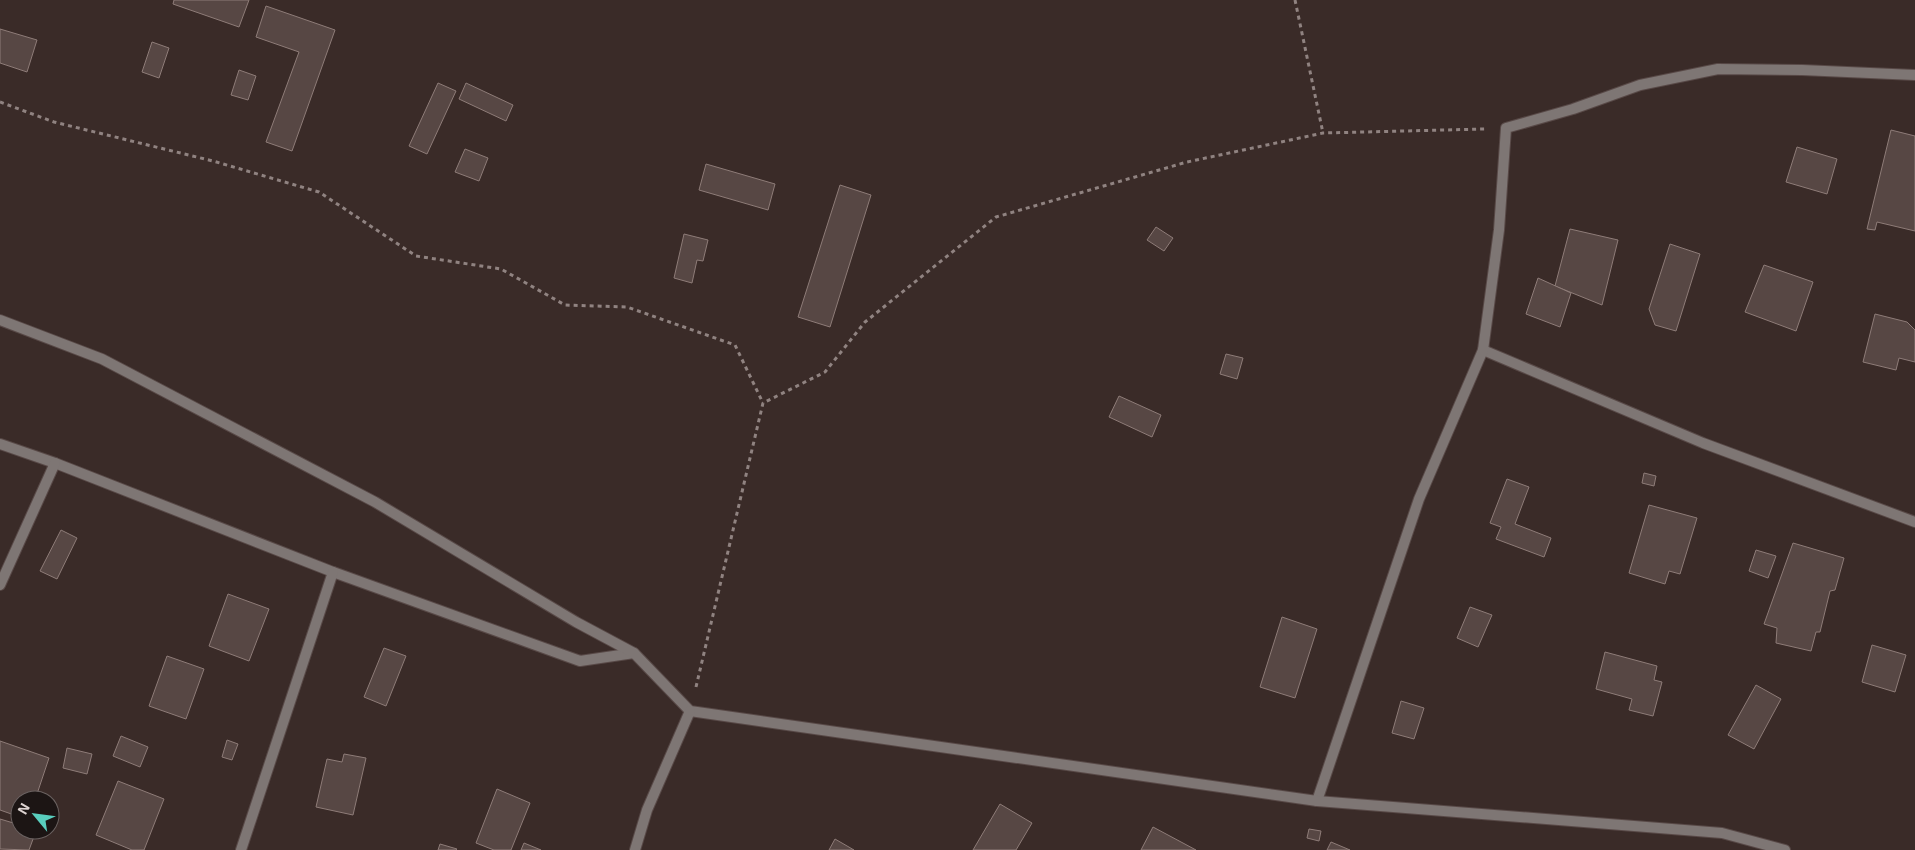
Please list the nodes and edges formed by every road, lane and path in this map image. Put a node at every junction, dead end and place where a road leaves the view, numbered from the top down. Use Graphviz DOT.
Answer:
graph roads {
  1 [pos="1295,0"];
  2 [pos="1915,75"];
  3 [pos="0,102"];
  4 [pos="1506,128"];
  5 [pos="1323,134"];
  6 [pos="0,320"];
  7 [pos="1483,350"];
  8 [pos="763,403"];
  9 [pos="0,444"];
  10 [pos="55,462"];
  11 [pos="1915,522"];
  12 [pos="333,572"];
  13 [pos="0,585"];
  14 [pos="634,653"];
  15 [pos="690,711"];
  16 [pos="1317,801"];
  17 [pos="241,850"];
  18 [pos="635,850"];
  19 [pos="1785,850"];
  1 -- 5 [label="path"];
  2 -- 4 [label="street"];
  3 -- 8 [label="path"];
  4 -- 5 [label="path"];
  4 -- 7 [label="street"];
  5 -- 8 [label="path"];
  6 -- 14 [label="street"];
  7 -- 11 [label="street"];
  7 -- 16 [label="street"];
  8 -- 15 [label="path"];
  9 -- 10 [label="street"];
  10 -- 12 [label="street"];
  10 -- 13 [label="street"];
  12 -- 14 [label="street"];
  12 -- 17 [label="street"];
  14 -- 15 [label="street"];
  15 -- 16 [label="street"];
  15 -- 18 [label="street"];
  16 -- 19 [label="street"];
}
